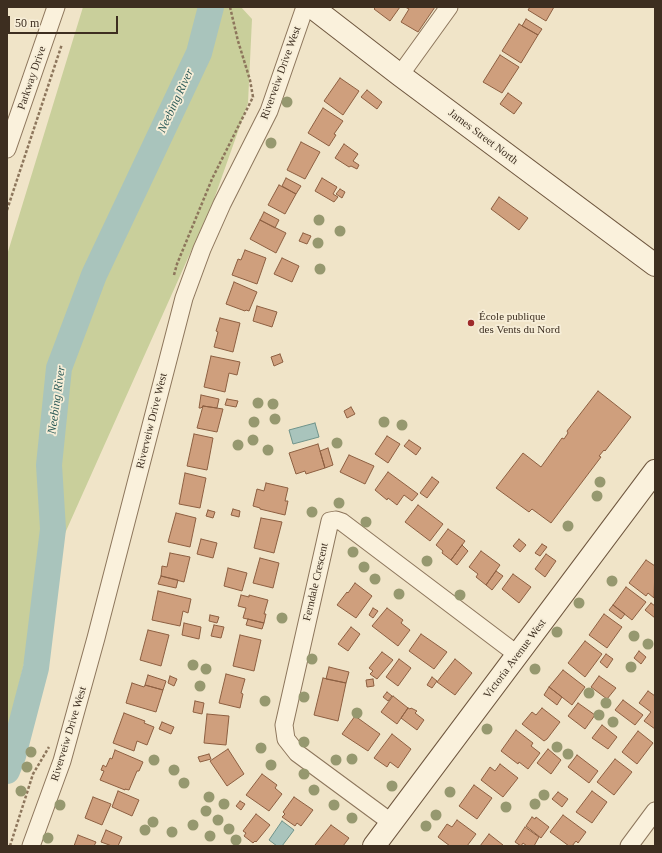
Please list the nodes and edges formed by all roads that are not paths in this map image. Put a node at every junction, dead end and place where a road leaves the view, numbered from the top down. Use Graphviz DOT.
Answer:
graph roads {
  1 [pos="56,7"];
  2 [pos="305,7"];
  3 [pos="312,7"];
  4 [pos="449,7"];
  5 [pos="400,75"];
  6 [pos="7,150"];
  7 [pos="655,265"];
  8 [pos="655,471"];
  9 [pos="518,654"];
  10 [pos="655,811"];
  11 [pos="392,823"];
  12 [pos="31,846"];
  13 [pos="374,846"];
  14 [pos="629,846"];
  1 -- 6 [label="street, Parkway Drive"];
  2 -- 12 [label="street, Riverveiw Drive West"];
  3 -- 5 [label="street, James Street North"];
  4 -- 5 [label="street"];
  5 -- 7 [label="street, James Street North"];
  8 -- 9 [label="street, Victoria Avenue West"];
  9 -- 11 [label="street, Victoria Avenue West"];
  9 -- 11 [label="street, Ferndale Crescent"];
  10 -- 14 [label="street"];
  11 -- 13 [label="street, Victoria Avenue West"];
}
